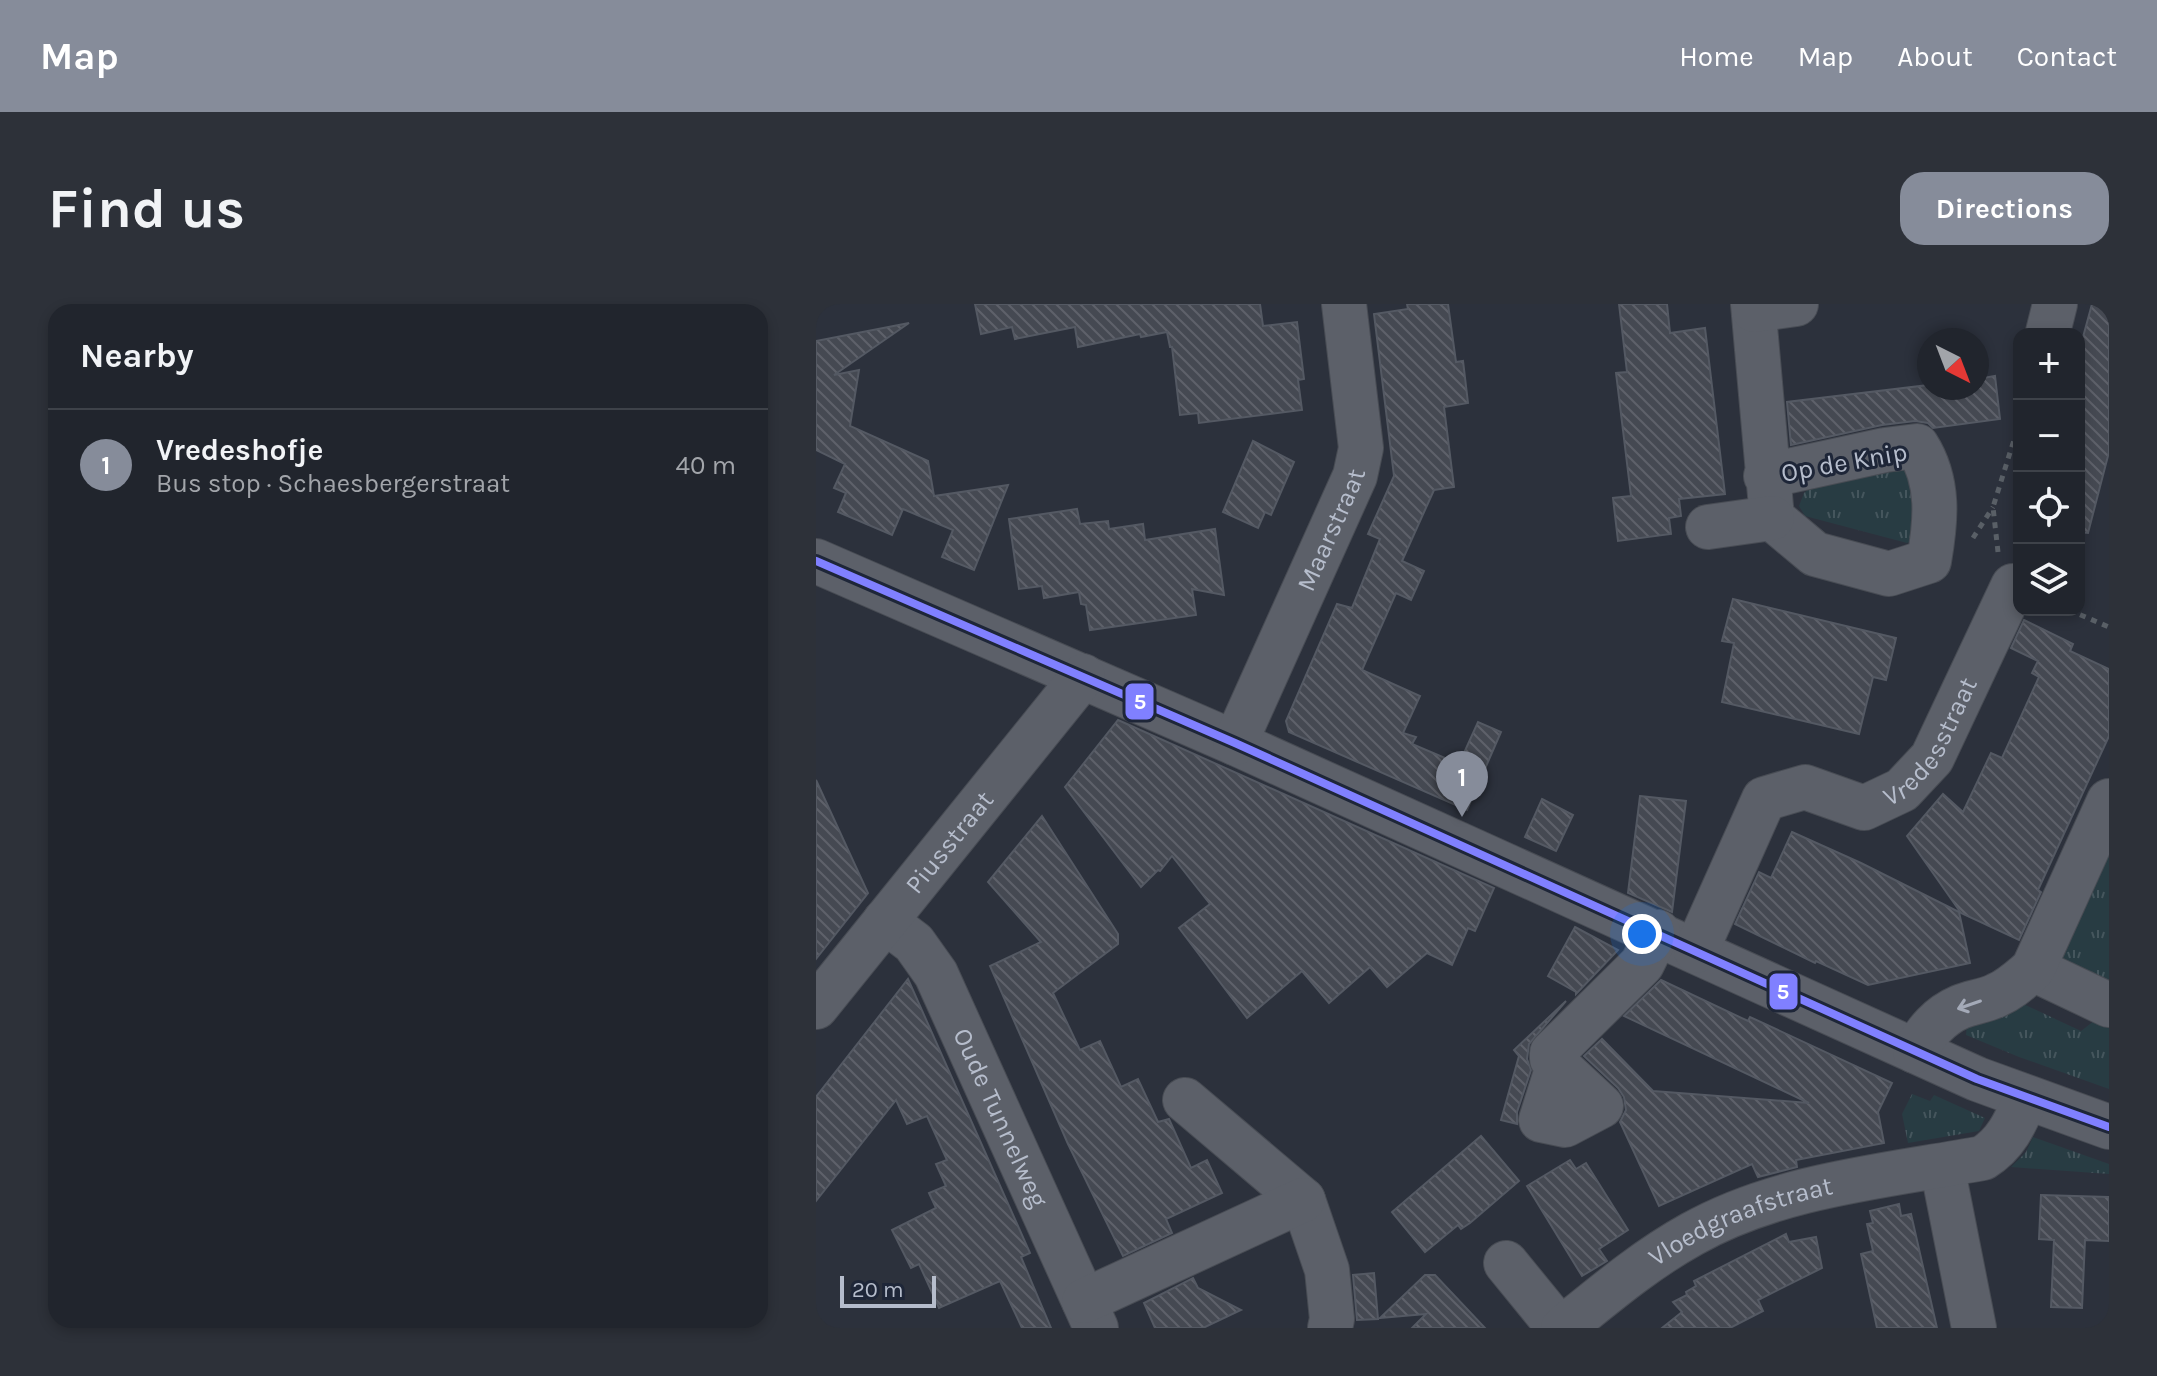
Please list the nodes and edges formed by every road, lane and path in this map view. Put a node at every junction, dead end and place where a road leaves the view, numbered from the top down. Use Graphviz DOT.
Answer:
graph roads {
  1 [pos="1344,304"];
  2 [pos="1796,304"];
  3 [pos="1753,307"];
  4 [pos="2013,443"];
  5 [pos="1769,497"];
  6 [pos="1993,507"];
  7 [pos="1708,527"];
  8 [pos="1944,557"];
  9 [pos="816,561"];
  10 [pos="2007,583"];
  11 [pos="2083,616"];
  12 [pos="2109,627"];
  13 [pos="1083,676"];
  14 [pos="1235,743"];
  15 [pos="2109,801"];
  16 [pos="885,921"];
  17 [pos="1658,932"];
  18 [pos="1696,951"];
  19 [pos="2033,969"];
  20 [pos="2109,1005"];
  21 [pos="816,1007"];
  22 [pos="1915,1051"];
  23 [pos="1558,1066"];
  24 [pos="2026,1098"];
  25 [pos="1185,1100"];
  26 [pos="2109,1127"];
  27 [pos="1942,1166"];
  28 [pos="1303,1200"];
  29 [pos="1506,1263"];
  30 [pos="1090,1315"];
  31 [pos="1330,1328"];
  32 [pos="1561,1328"];
  33 [pos="1974,1328"];
  1 -- 14 [label="street, Maarstraat"];
  2 -- 3 [label="street, Op de Knip"];
  3 -- 5 [label="street, Op de Knip"];
  4 -- 6 [label="path"];
  5 -- 7 [label="street, Op de Knip"];
  5 -- 8 [label="street, Op de Knip"];
  5 -- 8 [label="street, Op de Knip"];
  6 -- 8 [label="path"];
  6 -- 10 [label="path"];
  9 -- 13 [label="street"];
  10 -- 18 [label="street, Vredesstraat"];
  11 -- 12 [label="path"];
  13 -- 14 [label="street"];
  13 -- 16 [label="street, Piusstraat"];
  14 -- 17 [label="street"];
  15 -- 19 [label="street"];
  16 -- 21 [label="street, Piusstraat"];
  16 -- 30 [label="street, Oude Tunnelweg"];
  17 -- 18 [label="street"];
  17 -- 23 [label="street"];
  18 -- 22 [label="street"];
  19 -- 20 [label="street"];
  19 -- 22 [label="street, one-way"];
  22 -- 24 [label="street"];
  24 -- 26 [label="street"];
  24 -- 27 [label="street, Vloedgraafstraat"];
  25 -- 28 [label="street"];
  27 -- 32 [label="street, Vloedgraafstraat"];
  27 -- 33 [label="street"];
  28 -- 30 [label="street"];
  28 -- 31 [label="street"];
  29 -- 32 [label="street, Vloedgraafstraat"];
}
